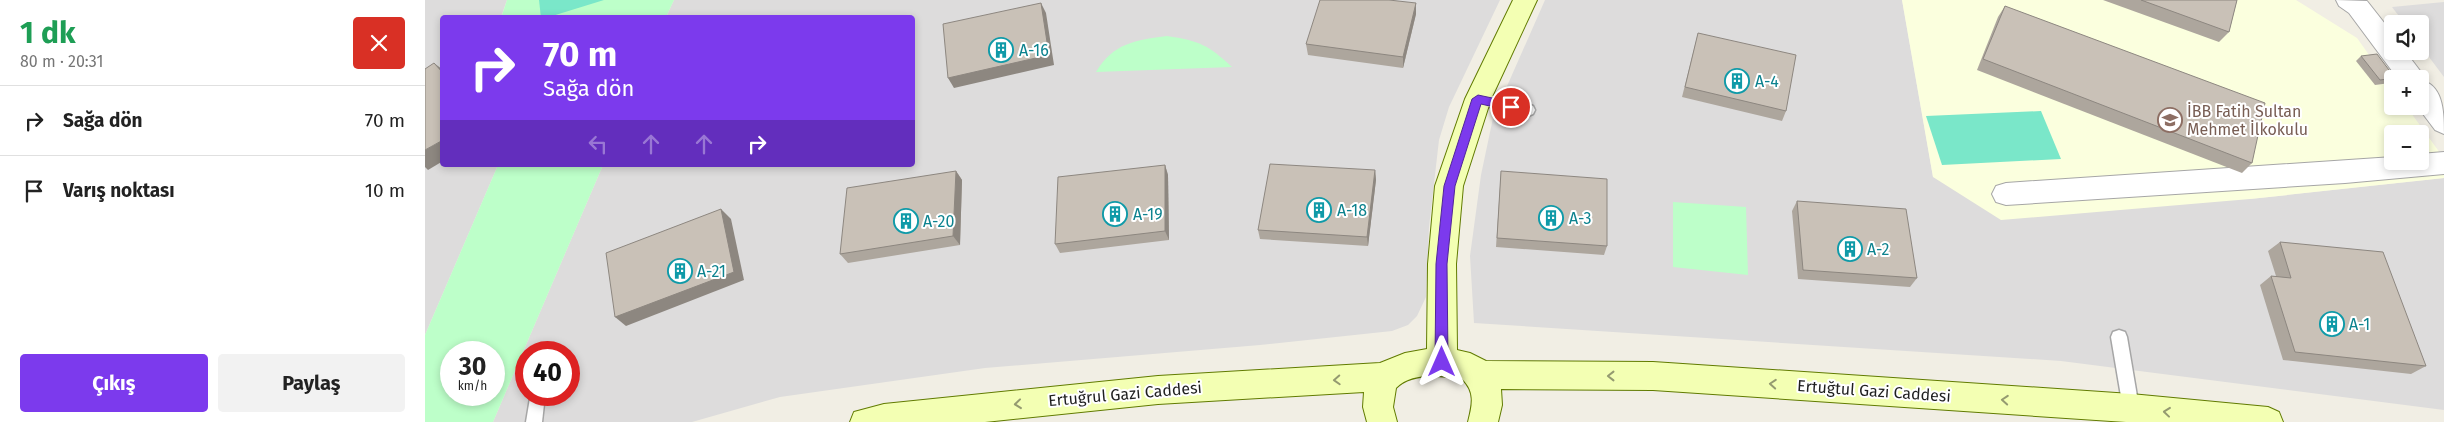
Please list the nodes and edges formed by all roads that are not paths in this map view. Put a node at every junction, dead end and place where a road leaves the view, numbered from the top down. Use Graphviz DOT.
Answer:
graph roads {
  1 [pos="1525,0"];
  2 [pos="2348,0"];
  3 [pos="2405,70"];
  4 [pos="1478,99"];
  5 [pos="2429,102"];
  6 [pos="1528,110"];
  7 [pos="2444,123"];
  8 [pos="2444,163"];
  9 [pos="2006,194"];
  10 [pos="2119,337"];
  11 [pos="1442,362"];
  12 [pos="1479,375"];
  13 [pos="1386,377"];
  14 [pos="536,406"];
  15 [pos="2131,408"];
  16 [pos="534,422"];
  17 [pos="865,422"];
  18 [pos="1382,422"];
  19 [pos="1483,422"];
  20 [pos="2268,422"];
  1 -- 4 [label="main road"];
  2 -- 3 [label="street"];
  4 -- 6 [label="lane"];
  4 -- 11 [label="main road"];
  5 -- 7 [label="street"];
  8 -- 9 [label="street"];
  10 -- 15 [label="lane"];
  11 -- 12 [label="main road"];
  11 -- 13 [label="main road"];
  15 -- 12 [label="main road, Ertuğtul Gazi Caddesi, one-way"];
  12 -- 19 [label="main road"];
  13 -- 17 [label="main road, Ertuğrul Gazi Caddesi, one-way"];
  13 -- 18 [label="main road"];
  14 -- 16 [label="lane"];
  20 -- 15 [label="main road, Ertuğtul Gazi Caddesi, one-way"];
}
